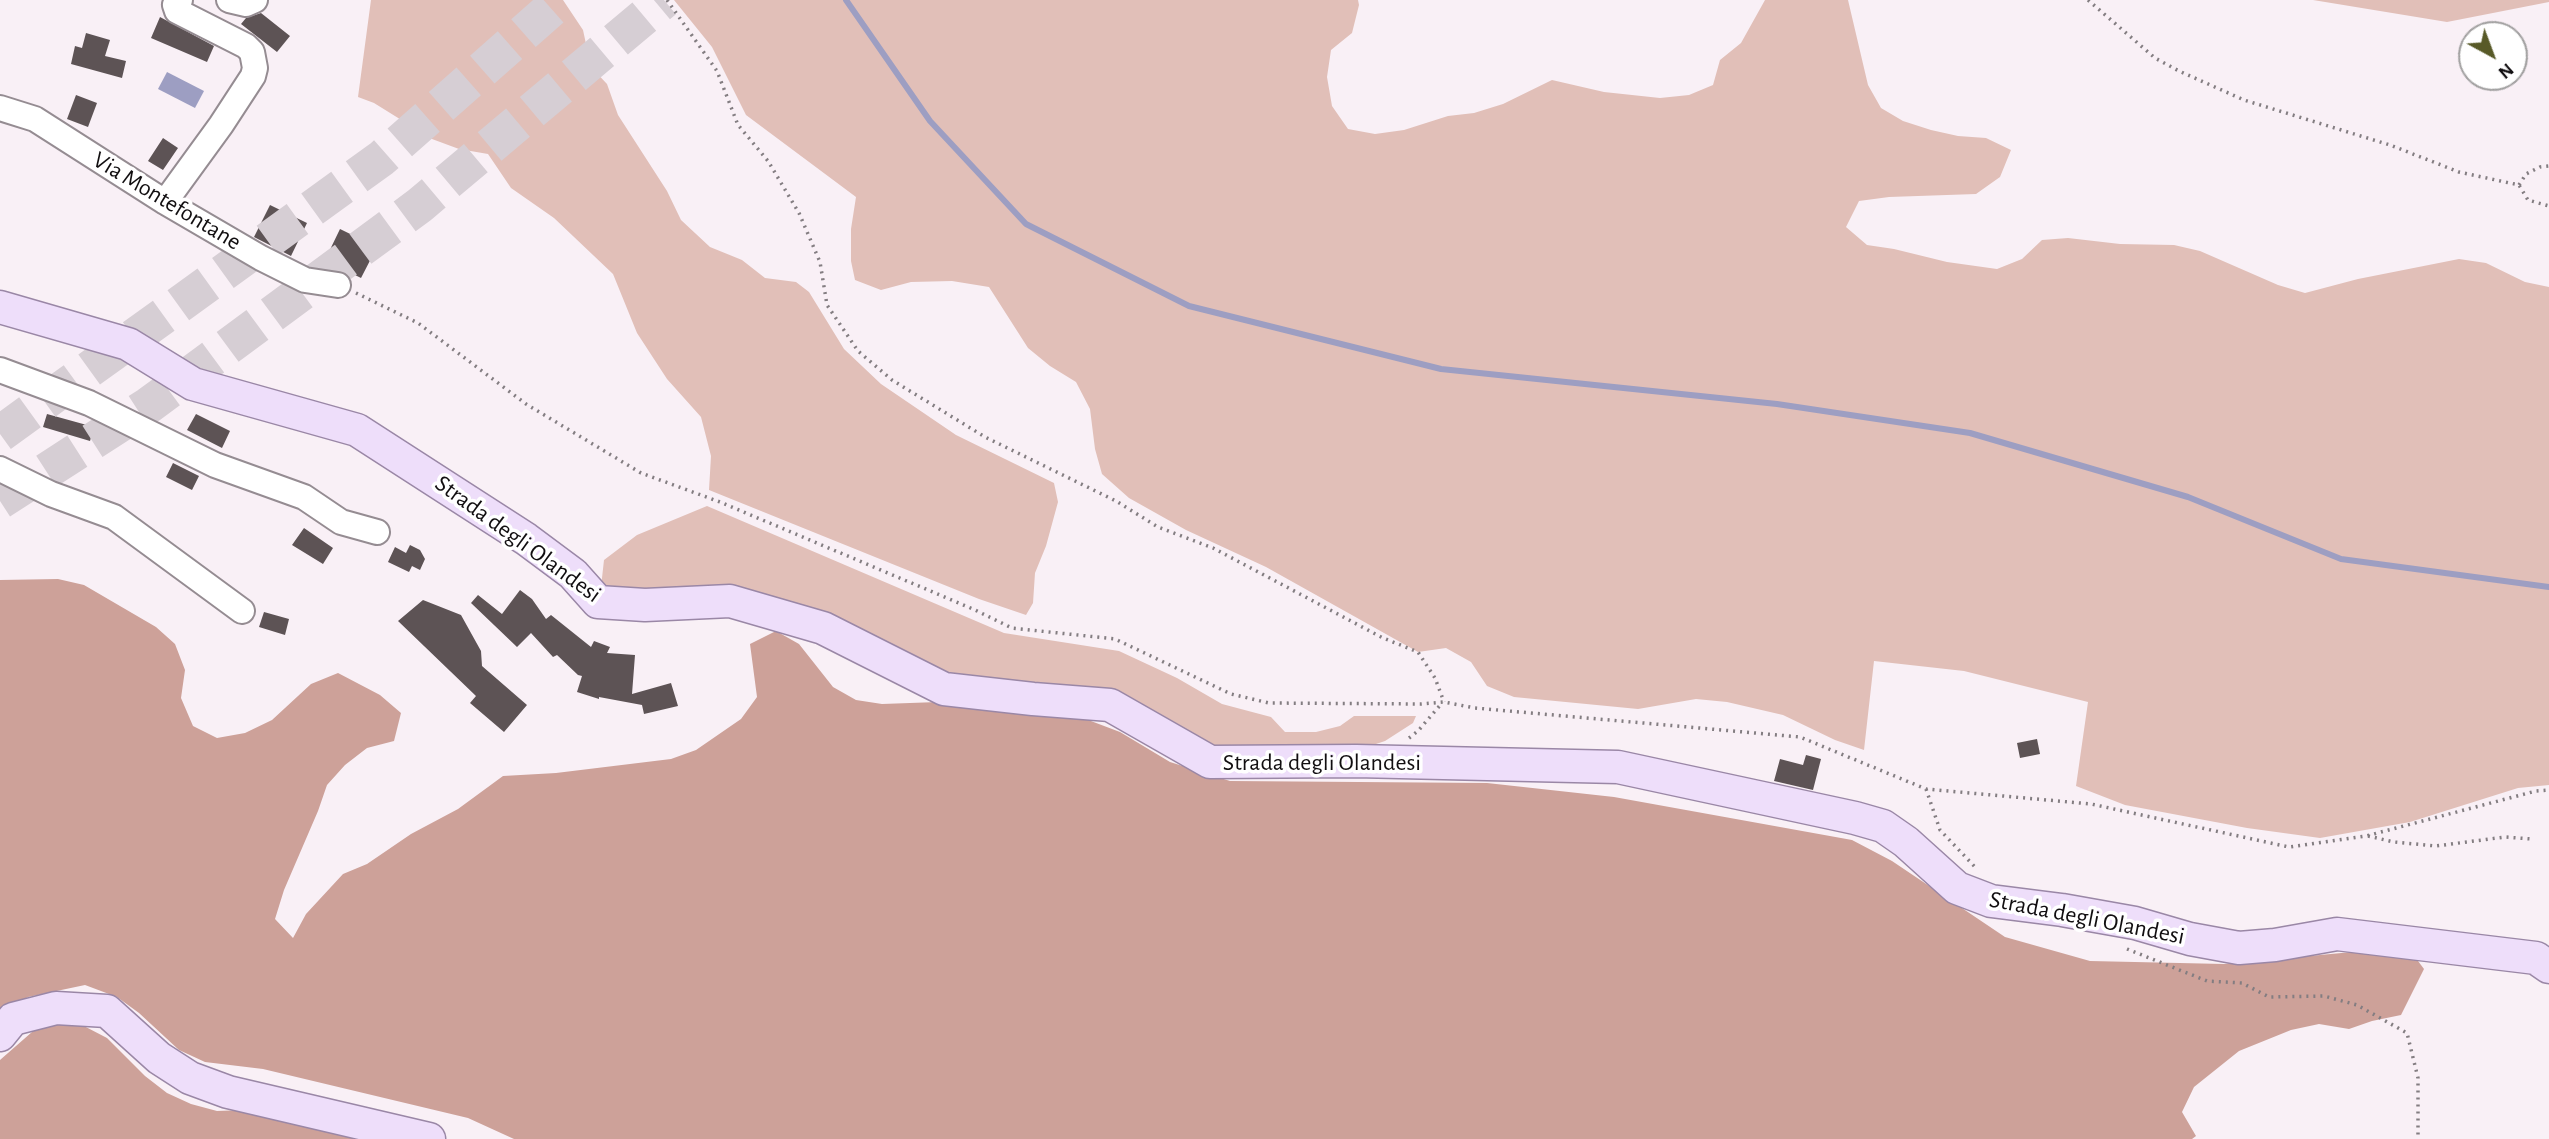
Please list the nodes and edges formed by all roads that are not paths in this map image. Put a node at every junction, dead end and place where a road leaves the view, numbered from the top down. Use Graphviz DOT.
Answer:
graph roads {
  1 [pos="180,0"];
  2 [pos="229,0"];
  3 [pos="255,0"];
  4 [pos="0,108"];
  5 [pos="165,202"];
  6 [pos="338,285"];
  7 [pos="0,307"];
  8 [pos="0,370"];
  9 [pos="0,469"];
  10 [pos="377,532"];
  11 [pos="242,611"];
  12 [pos="2549,967"];
  13 [pos="0,1035"];
  14 [pos="429,1139"];
  1 -- 5 [label="street"];
  2 -- 3 [label="street"];
  4 -- 5 [label="street, Via Montefontane"];
  5 -- 6 [label="street, Via Montefontane"];
  7 -- 12 [label="main road, Strada degli Olandesi"];
  8 -- 10 [label="street"];
  9 -- 11 [label="street"];
  13 -- 14 [label="main road"];
}
